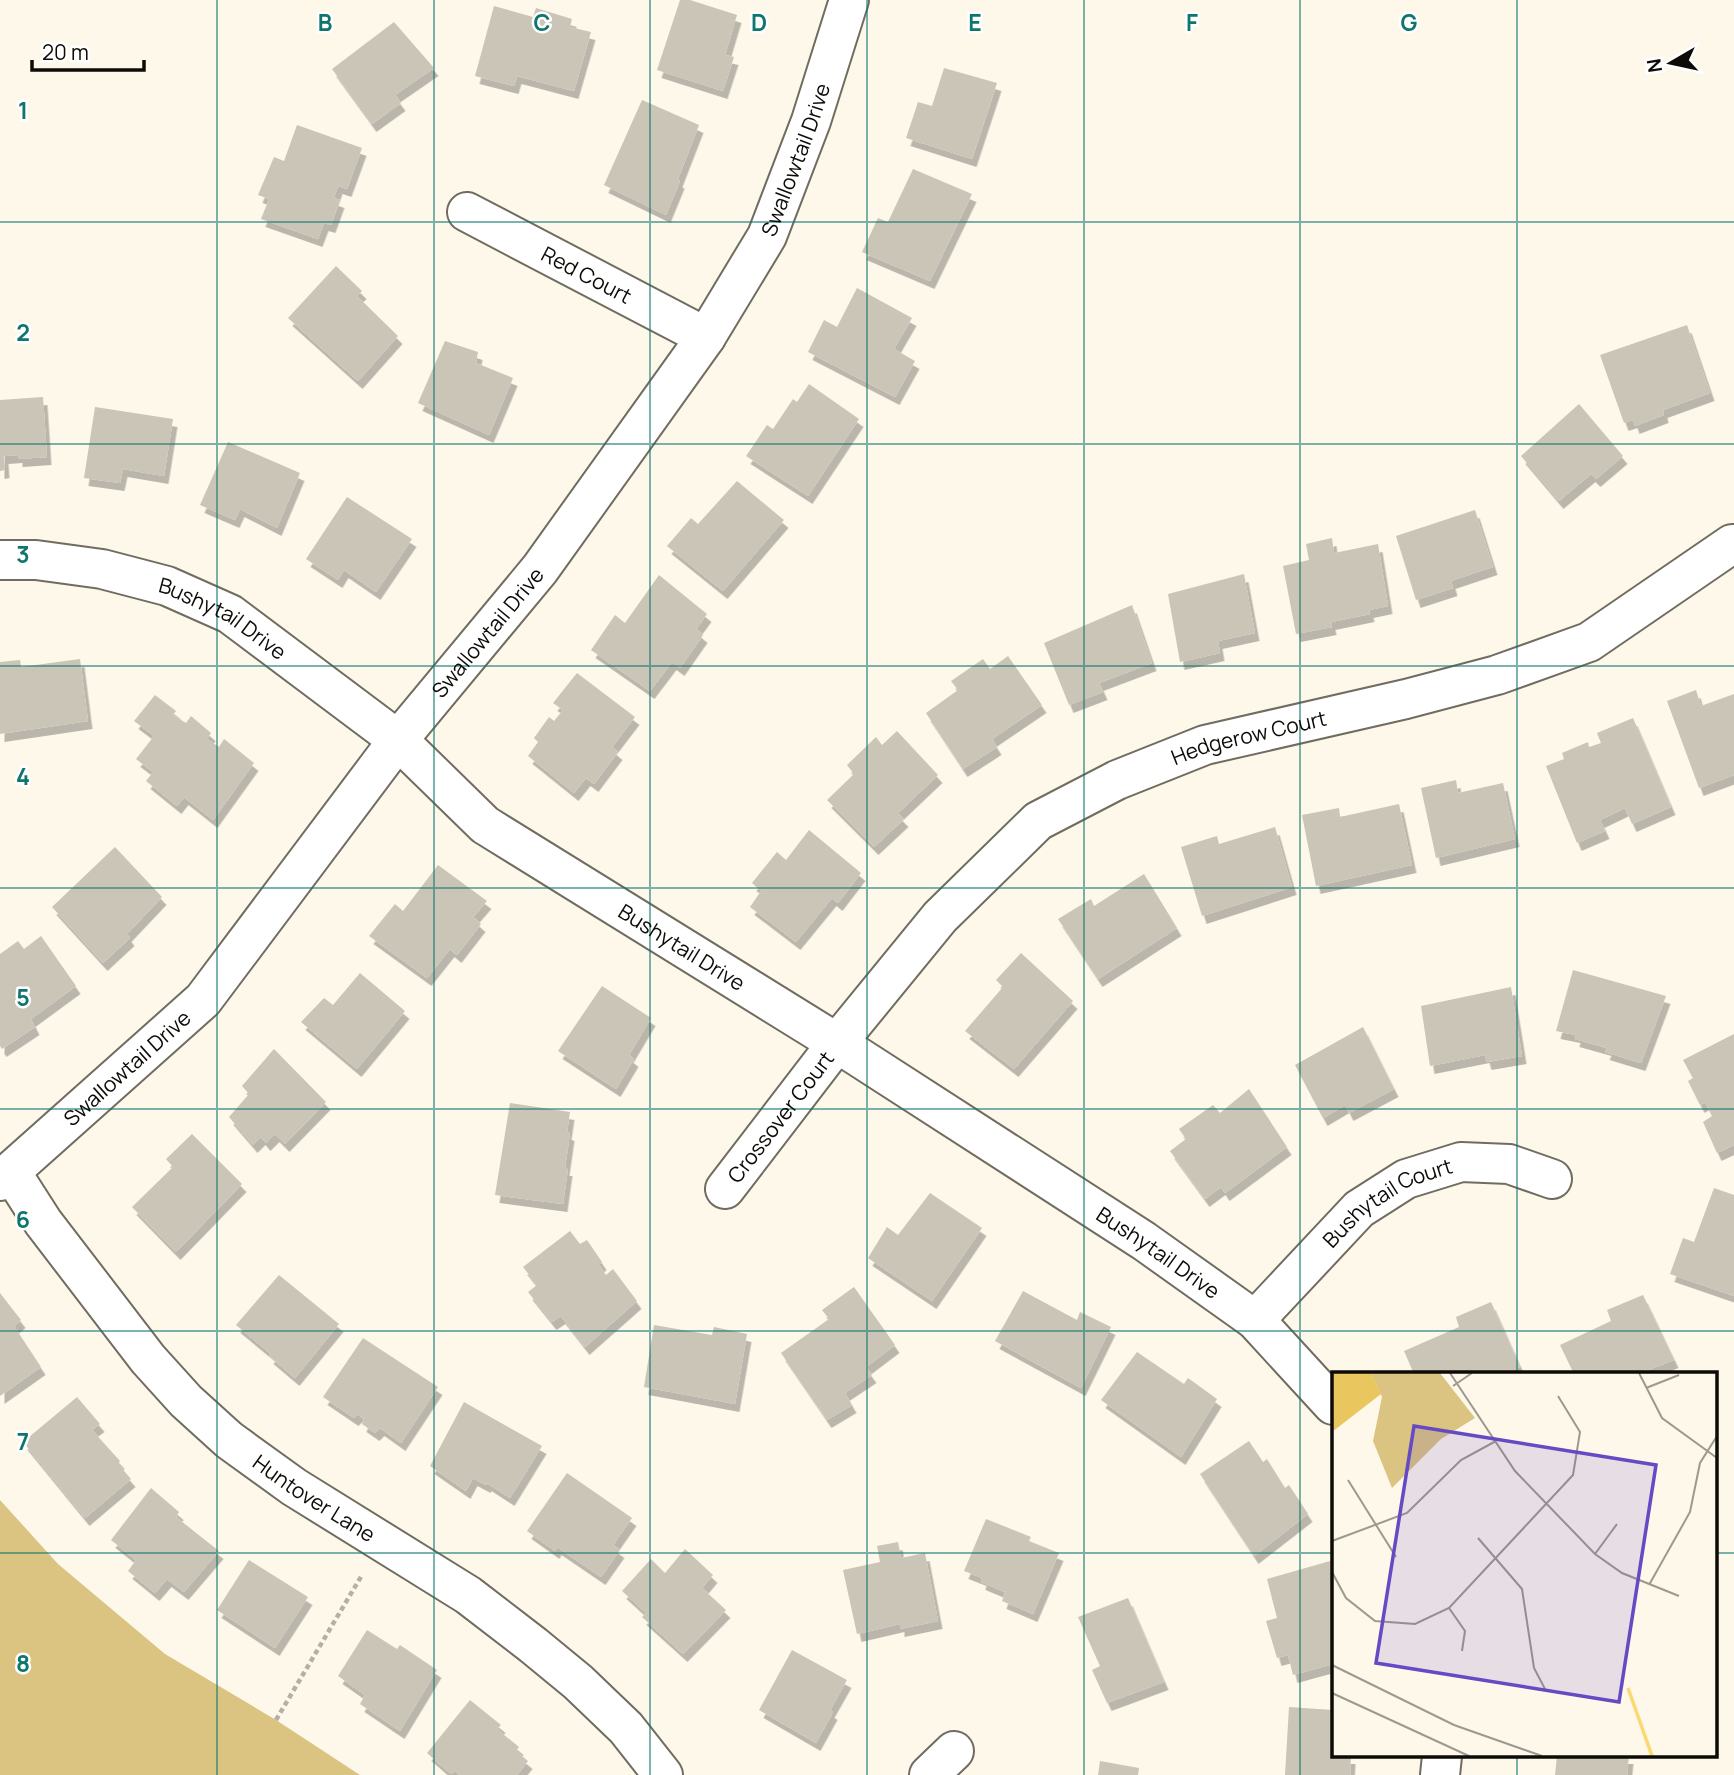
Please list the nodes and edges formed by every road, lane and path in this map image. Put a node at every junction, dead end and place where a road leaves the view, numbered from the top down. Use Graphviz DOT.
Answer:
graph roads {
  1 [pos="849,0"];
  2 [pos="467,212"];
  3 [pos="706,337"];
  4 [pos="1732,544"];
  5 [pos="0,560"];
  6 [pos="398,740"];
  7 [pos="837,1043"];
  8 [pos="5,1177"];
  9 [pos="1552,1179"];
  10 [pos="725,1189"];
  11 [pos="1255,1320"];
  12 [pos="1332,1404"];
  13 [pos="381,1541"];
  14 [pos="276,1720"];
  15 [pos="663,1775"];
  1 -- 3 [label="street, Swallowtail Drive"];
  2 -- 3 [label="street, Red Court"];
  3 -- 6 [label="street, Swallowtail Drive"];
  4 -- 7 [label="street, Hedgerow Court"];
  5 -- 6 [label="street, Bushytail Drive"];
  6 -- 7 [label="street, Bushytail Drive"];
  6 -- 8 [label="street, Swallowtail Drive"];
  7 -- 10 [label="street, Crossover Court"];
  7 -- 11 [label="street, Bushytail Drive"];
  8 -- 13 [label="street, Huntover Lane"];
  9 -- 11 [label="street, Bushytail Court"];
  11 -- 12 [label="street, Bushytail Drive"];
  13 -- 14 [label="path"];
  13 -- 15 [label="street, Huntover Lane"];
}
